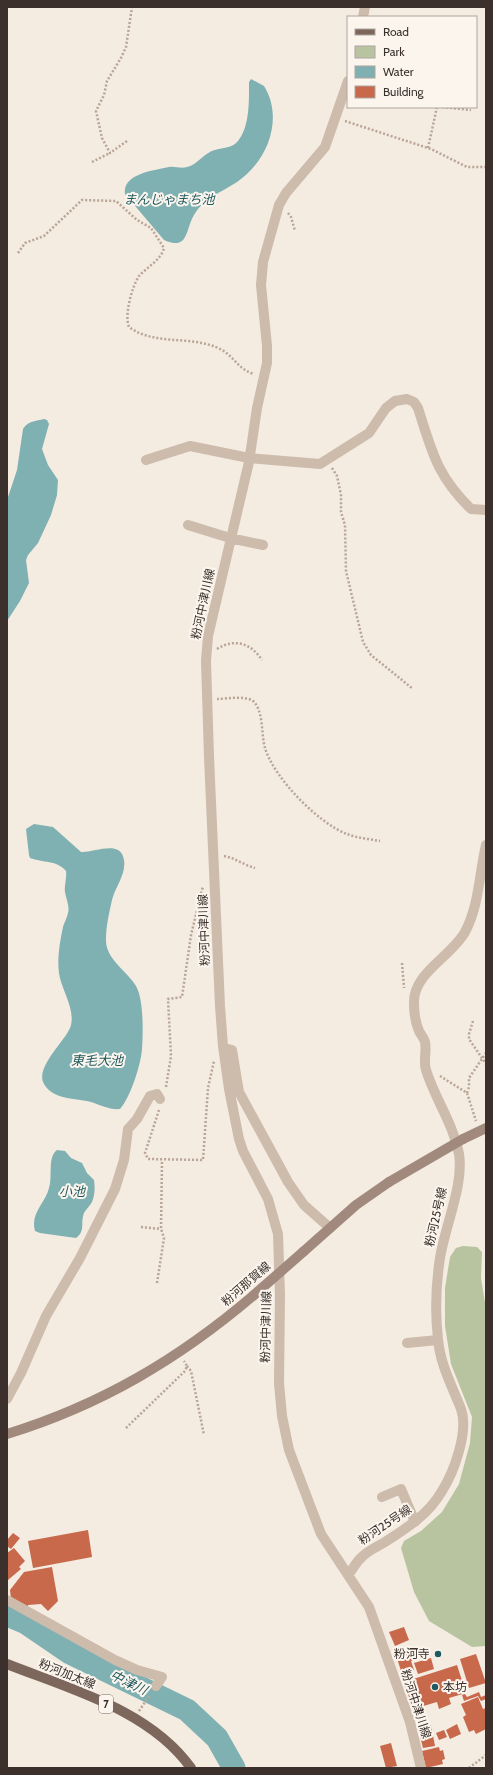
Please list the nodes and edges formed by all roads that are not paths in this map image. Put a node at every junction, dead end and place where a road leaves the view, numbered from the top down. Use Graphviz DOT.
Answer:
graph roads {
  1 [pos="347,83"];
  2 [pos="249,458"];
  3 [pos="146,460"];
  4 [pos="486,510"];
  5 [pos="188,525"];
  6 [pos="230,538"];
  7 [pos="263,545"];
  8 [pos="486,846"];
  9 [pos="224,1048"];
  10 [pos="160,1099"];
  11 [pos="483,1130"];
  12 [pos="330,1228"];
  13 [pos="438,1340"];
  14 [pos="407,1343"];
  15 [pos="7,1399"];
  16 [pos="7,1434"];
  17 [pos="382,1497"];
  18 [pos="415,1522"];
  19 [pos="349,1574"];
  20 [pos="7,1600"];
  21 [pos="7,1664"];
  22 [pos="156,1686"];
  23 [pos="191,1768"];
  24 [pos="421,1768"];
  1 -- 2 [label="street, 粉河中津川線"];
  2 -- 3 [label="street"];
  2 -- 4 [label="street"];
  2 -- 6 [label="street, 粉河中津川線"];
  5 -- 6 [label="street"];
  6 -- 7 [label="street"];
  6 -- 9 [label="street, 粉河中津川線"];
  8 -- 13 [label="street, 粉河25号線"];
  9 -- 12 [label="street"];
  9 -- 19 [label="street, 粉河中津川線"];
  10 -- 15 [label="street"];
  11 -- 12 [label="main road, 粉河那賀線, bridge"];
  12 -- 16 [label="main road, 粉河那賀線, bridge"];
  13 -- 14 [label="street"];
  13 -- 18 [label="street, 粉河25号線"];
  17 -- 18 [label="street"];
  18 -- 19 [label="street, 粉河25号線"];
  19 -- 24 [label="street, 粉河中津川線"];
  20 -- 22 [label="street"];
  21 -- 23 [label="main road, 粉河加太線 / 7"];
}
